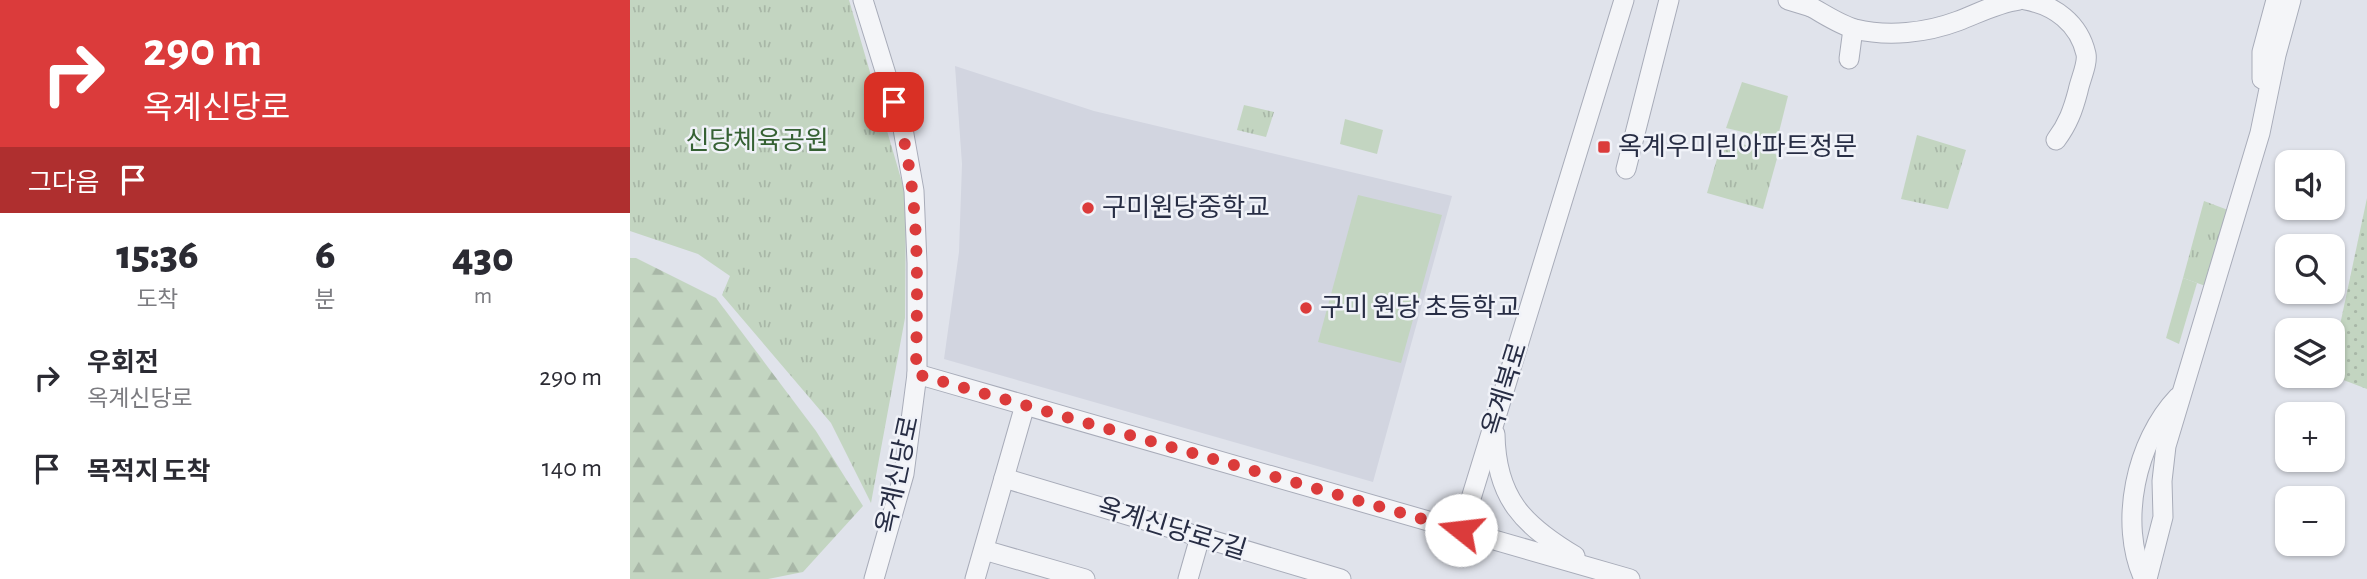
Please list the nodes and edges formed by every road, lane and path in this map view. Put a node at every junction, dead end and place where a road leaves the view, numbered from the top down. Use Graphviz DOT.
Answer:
graph roads {
  1 [pos="863,0"];
  2 [pos="1624,0"];
  3 [pos="1670,0"];
  4 [pos="1788,0"];
  5 [pos="2022,0"];
  6 [pos="1808,4"];
  7 [pos="2279,4"];
  8 [pos="1853,29"];
  9 [pos="1849,59"];
  10 [pos="2260,133"];
  11 [pos="2056,140"];
  12 [pos="1626,169"];
  13 [pos="916,374"];
  14 [pos="2183,391"];
  15 [pos="1025,405"];
  16 [pos="1500,405"];
  17 [pos="1004,478"];
  18 [pos="1461,530"];
  19 [pos="1200,537"];
  20 [pos="984,550"];
  21 [pos="1601,570"];
  22 [pos="1284,571"];
  23 [pos="1052,575"];
  24 [pos="874,579"];
  25 [pos="975,579"];
  26 [pos="1085,579"];
  27 [pos="1188,579"];
  28 [pos="1341,579"];
  29 [pos="1630,579"];
  30 [pos="2146,579"];
  1 -- 13 [label="street, 옥계신당로"];
  2 -- 16 [label="street, 옥계북로"];
  3 -- 12 [label="street"];
  4 -- 6 [label="street"];
  5 -- 8 [label="street"];
  5 -- 11 [label="street"];
  6 -- 8 [label="street"];
  7 -- 10 [label="street"];
  7 -- 10 [label="street"];
  8 -- 9 [label="street"];
  10 -- 14 [label="street"];
  13 -- 15 [label="street"];
  13 -- 24 [label="street, 옥계신당로"];
  14 -- 30 [label="street"];
  14 -- 30 [label="street"];
  15 -- 17 [label="street"];
  15 -- 18 [label="street"];
  16 -- 18 [label="street, 옥계북로"];
  16 -- 21 [label="street"];
  17 -- 19 [label="street, 옥계신당로7길"];
  17 -- 20 [label="street"];
  18 -- 21 [label="street"];
  19 -- 22 [label="street, 옥계신당로7길"];
  19 -- 27 [label="street"];
  20 -- 23 [label="street"];
  20 -- 25 [label="street"];
  21 -- 29 [label="street"];
  22 -- 28 [label="street, 옥계신당로7길"];
  23 -- 26 [label="street"];
}
